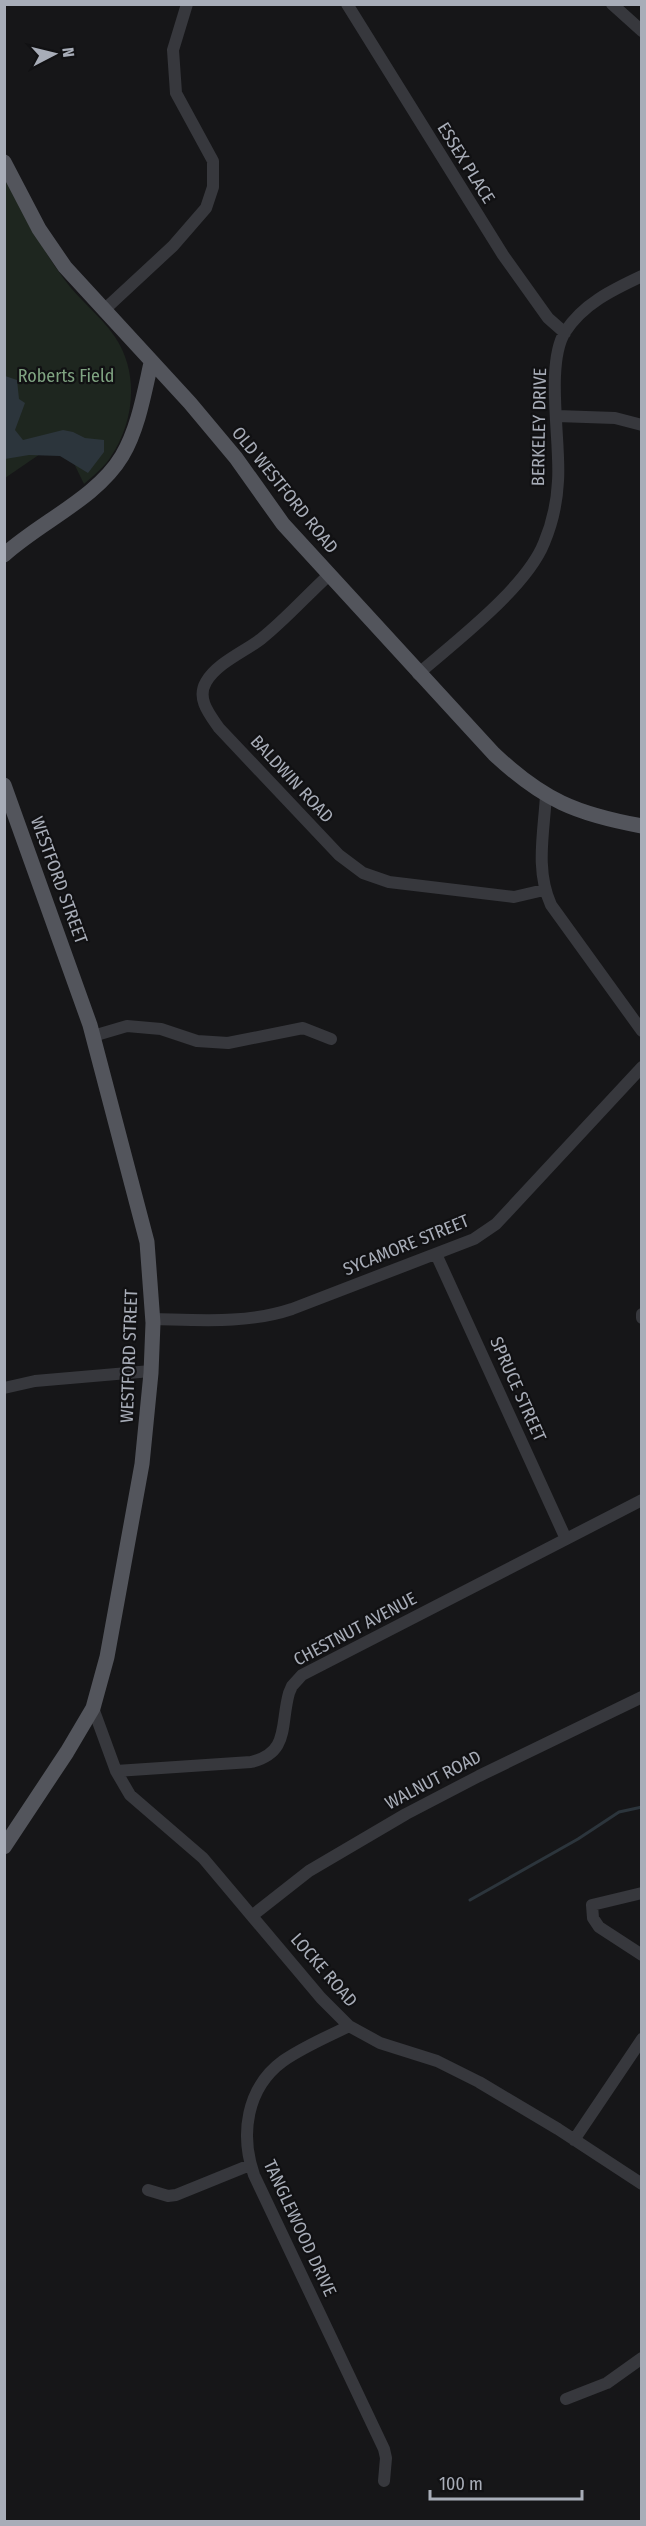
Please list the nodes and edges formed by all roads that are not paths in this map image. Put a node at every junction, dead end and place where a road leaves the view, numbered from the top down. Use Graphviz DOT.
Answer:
graph roads {
  1 [pos="188,4"];
  2 [pos="347,4"];
  3 [pos="612,4"];
  4 [pos="642,31"];
  5 [pos="4,162"];
  6 [pos="642,276"];
  7 [pos="104,310"];
  8 [pos="565,333"];
  9 [pos="151,363"];
  10 [pos="557,416"];
  11 [pos="642,425"];
  12 [pos="4,555"];
  13 [pos="329,575"];
  14 [pos="418,674"];
  15 [pos="4,785"];
  16 [pos="546,795"];
  17 [pos="642,826"];
  18 [pos="544,890"];
  19 [pos="642,1031"];
  20 [pos="93,1036"];
  21 [pos="331,1039"];
  22 [pos="642,1066"];
  23 [pos="436,1254"];
  24 [pos="153,1319"];
  25 [pos="151,1371"];
  26 [pos="4,1388"];
  27 [pos="642,1500"];
  28 [pos="566,1539"];
  29 [pos="642,1697"];
  30 [pos="93,1708"];
  31 [pos="116,1772"];
  32 [pos="4,1847"];
  33 [pos="642,1893"];
  34 [pos="253,1915"];
  35 [pos="642,1955"];
  36 [pos="349,2026"];
  37 [pos="642,2039"];
  38 [pos="574,2140"];
  39 [pos="250,2165"];
  40 [pos="642,2184"];
  41 [pos="148,2190"];
  42 [pos="642,2358"];
  43 [pos="566,2399"];
  44 [pos="384,2481"];
  1 -- 7 [label="street"];
  2 -- 8 [label="street, ESSEX PLACE"];
  3 -- 4 [label="street"];
  5 -- 7 [label="main road, OLD WESTFORD ROAD"];
  6 -- 8 [label="street, BERKELEY DRIVE"];
  7 -- 9 [label="main road, OLD WESTFORD ROAD"];
  8 -- 10 [label="street, BERKELEY DRIVE"];
  9 -- 12 [label="main road"];
  9 -- 13 [label="main road, OLD WESTFORD ROAD"];
  10 -- 11 [label="street"];
  10 -- 14 [label="street, BERKELEY DRIVE"];
  13 -- 14 [label="main road, OLD WESTFORD ROAD"];
  13 -- 18 [label="street, BALDWIN ROAD"];
  14 -- 16 [label="main road, OLD WESTFORD ROAD"];
  15 -- 20 [label="main road, WESTFORD STREET"];
  16 -- 17 [label="main road, OLD WESTFORD ROAD"];
  16 -- 18 [label="street"];
  18 -- 19 [label="street"];
  20 -- 21 [label="street"];
  20 -- 24 [label="main road, WESTFORD STREET"];
  22 -- 23 [label="street, SYCAMORE STREET"];
  23 -- 24 [label="street, SYCAMORE STREET"];
  23 -- 28 [label="street, SPRUCE STREET"];
  24 -- 25 [label="main road, WESTFORD STREET"];
  25 -- 26 [label="street"];
  25 -- 30 [label="main road, WESTFORD STREET"];
  27 -- 28 [label="street, CHESTNUT AVENUE"];
  28 -- 31 [label="street, CHESTNUT AVENUE"];
  29 -- 34 [label="street, WALNUT ROAD"];
  30 -- 31 [label="street, LOCKE ROAD"];
  30 -- 32 [label="main road, WESTFORD STREET"];
  31 -- 34 [label="street, LOCKE ROAD"];
  33 -- 35 [label="street"];
  34 -- 36 [label="street, LOCKE ROAD"];
  36 -- 38 [label="street, LOCKE ROAD"];
  36 -- 39 [label="street, TANGLEWOOD DRIVE"];
  37 -- 38 [label="street"];
  38 -- 40 [label="street, LOCKE ROAD"];
  39 -- 41 [label="street"];
  39 -- 44 [label="street, TANGLEWOOD DRIVE"];
  42 -- 43 [label="street"];
}
